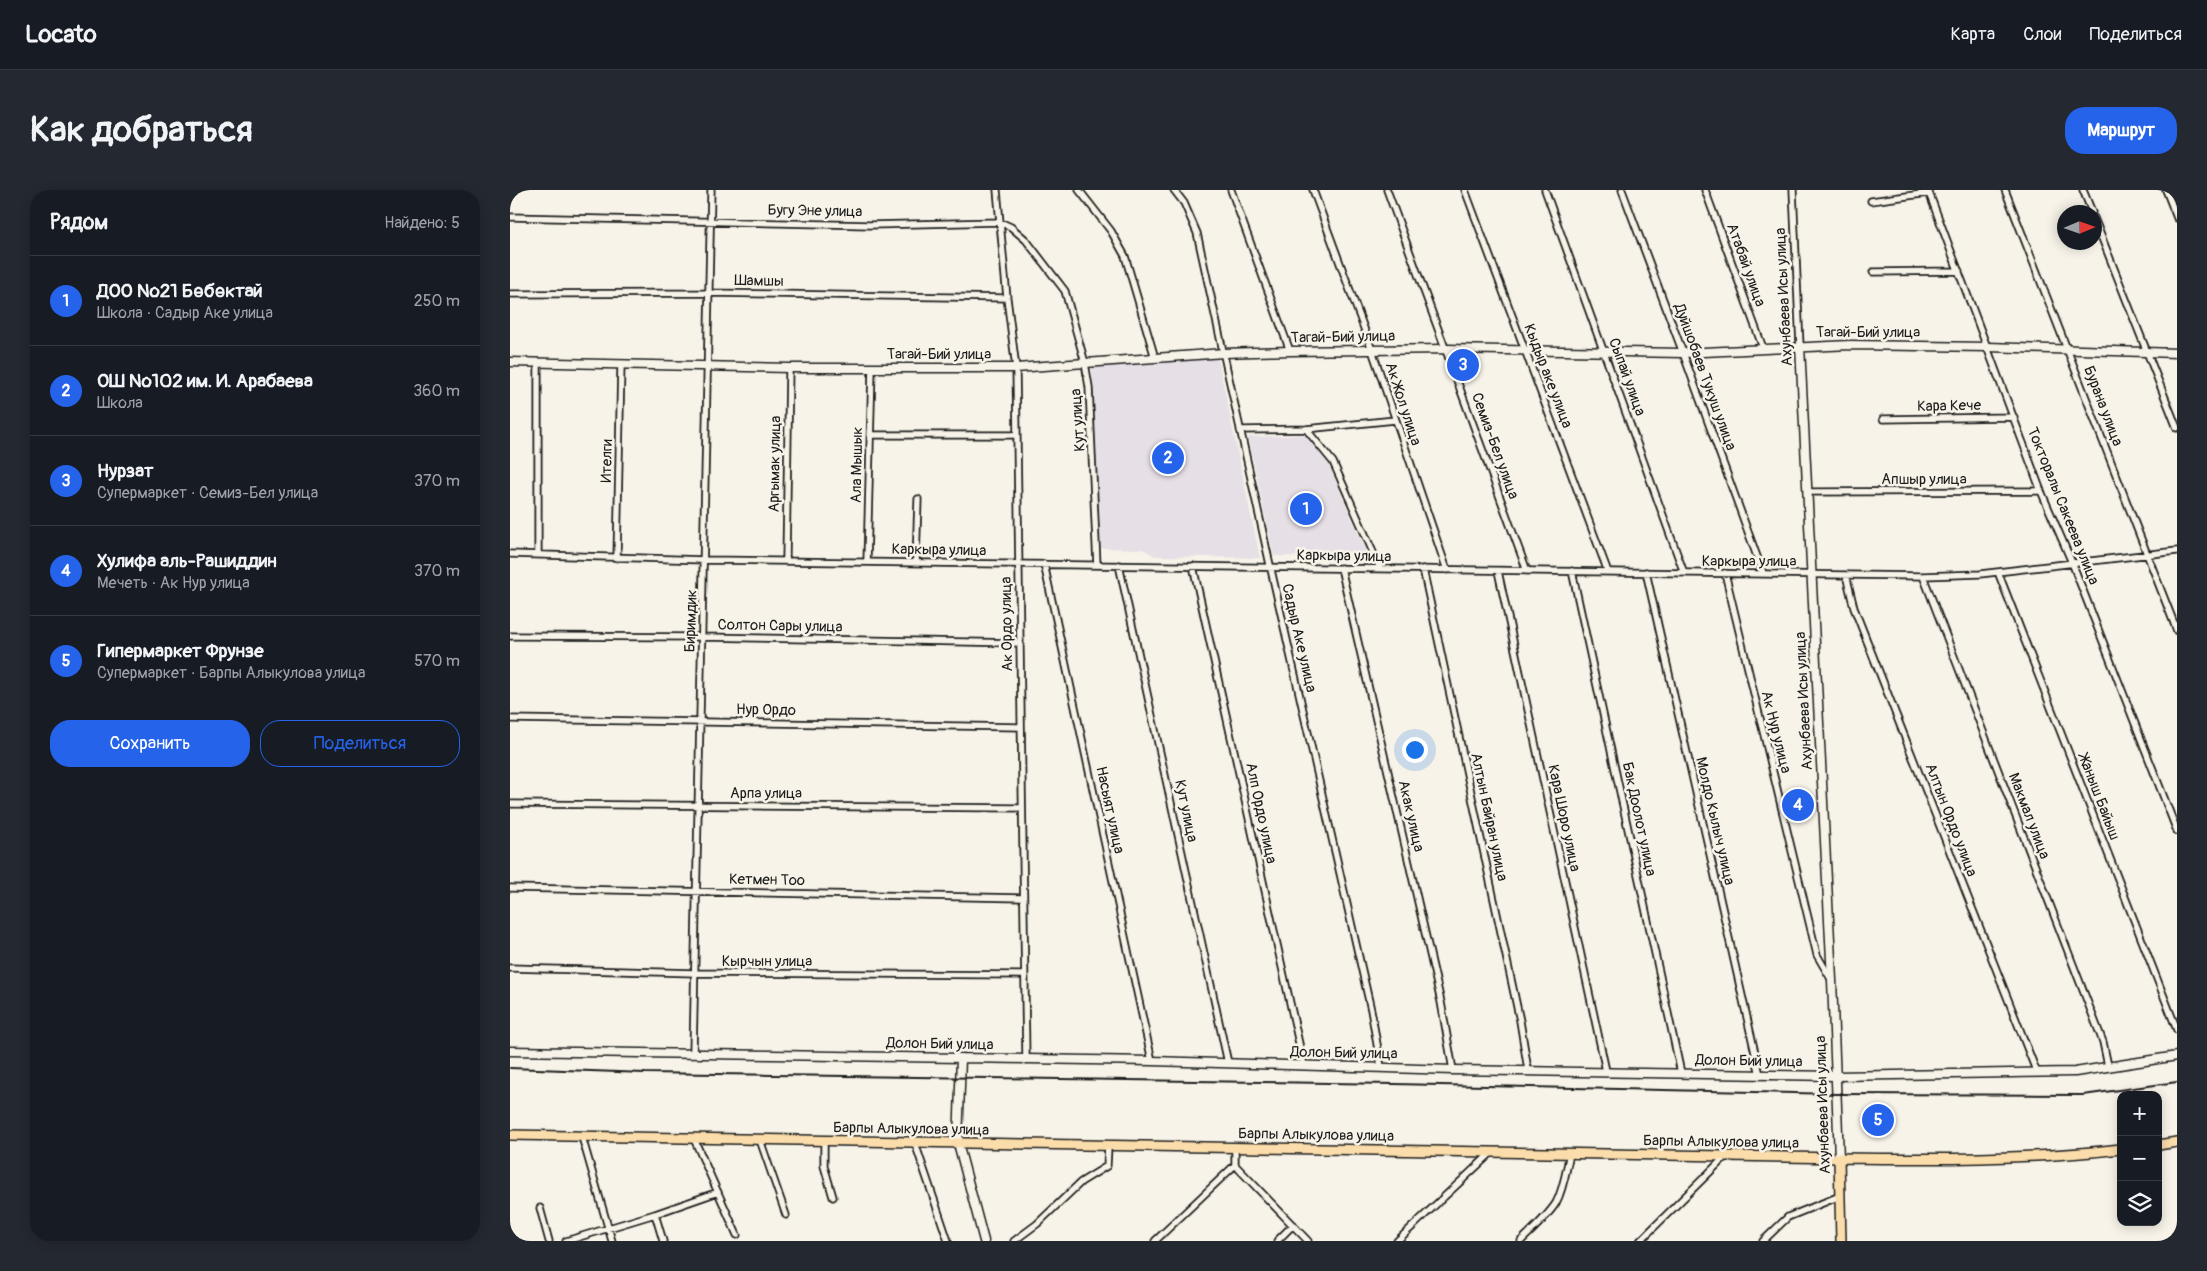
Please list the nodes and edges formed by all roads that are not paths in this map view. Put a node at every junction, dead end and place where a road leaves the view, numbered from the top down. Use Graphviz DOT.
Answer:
graph roads {
  1 [pos="712,190"];
  2 [pos="996,190"];
  3 [pos="1079,190"];
  4 [pos="1174,190"];
  5 [pos="1231,190"];
  6 [pos="1313,190"];
  7 [pos="1388,190"];
  8 [pos="1465,190"];
  9 [pos="1545,190"];
  10 [pos="1622,190"];
  11 [pos="1705,190"];
  12 [pos="1788,190"];
  13 [pos="1793,190"];
  14 [pos="2005,190"];
  15 [pos="2083,190"];
  16 [pos="2166,190"];
  17 [pos="1928,191"];
  18 [pos="1793,198"];
  19 [pos="1871,201"];
  20 [pos="2089,205"];
  21 [pos="510,217"];
  22 [pos="2177,218"];
  23 [pos="711,221"];
  24 [pos="1000,222"];
  25 [pos="2102,238"];
  26 [pos="1959,271"];
  27 [pos="1873,272"];
  28 [pos="710,293"];
  29 [pos="510,294"];
  30 [pos="1007,298"];
  31 [pos="1800,346"];
  32 [pos="1988,347"];
  33 [pos="1763,348"];
  34 [pos="2068,349"];
  35 [pos="1372,350"];
  36 [pos="1446,350"];
  37 [pos="1290,351"];
  38 [pos="1525,351"];
  39 [pos="1605,352"];
  40 [pos="1683,352"];
  41 [pos="1224,353"];
  42 [pos="2148,353"];
  43 [pos="2177,353"];
  44 [pos="1155,358"];
  45 [pos="510,362"];
  46 [pos="538,362"];
  47 [pos="1084,363"];
  48 [pos="621,364"];
  49 [pos="709,366"];
  50 [pos="789,368"];
  51 [pos="872,368"];
  52 [pos="1016,368"];
  53 [pos="2014,417"];
  54 [pos="1883,419"];
  55 [pos="1395,420"];
  56 [pos="2177,428"];
  57 [pos="1306,429"];
  58 [pos="1240,430"];
  59 [pos="1017,435"];
  60 [pos="870,436"];
  61 [pos="2041,491"];
  62 [pos="1808,492"];
  63 [pos="918,499"];
  64 [pos="2177,552"];
  65 [pos="510,554"];
  66 [pos="538,555"];
  67 [pos="2147,556"];
  68 [pos="617,558"];
  69 [pos="705,560"];
  70 [pos="786,560"];
  71 [pos="867,562"];
  72 [pos="916,563"];
  73 [pos="1019,564"];
  74 [pos="1044,564"];
  75 [pos="2073,564"];
  76 [pos="1097,565"];
  77 [pos="1119,565"];
  78 [pos="1193,566"];
  79 [pos="1270,568"];
  80 [pos="1341,568"];
  81 [pos="1380,568"];
  82 [pos="1422,569"];
  83 [pos="1447,570"];
  84 [pos="1498,571"];
  85 [pos="1527,571"];
  86 [pos="1572,572"];
  87 [pos="1608,572"];
  88 [pos="1646,572"];
  89 [pos="1998,572"];
  90 [pos="1684,573"];
  91 [pos="1725,573"];
  92 [pos="1762,574"];
  93 [pos="1811,574"];
  94 [pos="1846,575"];
  95 [pos="1923,576"];
  96 [pos="2177,631"];
  97 [pos="510,636"];
  98 [pos="703,637"];
  99 [pos="1020,644"];
  100 [pos="510,719"];
  101 [pos="700,722"];
  102 [pos="1021,727"];
  103 [pos="510,804"];
  104 [pos="698,805"];
  105 [pos="1022,808"];
  106 [pos="2177,831"];
  107 [pos="510,888"];
  108 [pos="697,891"];
  109 [pos="1023,898"];
  110 [pos="510,968"];
  111 [pos="695,973"];
  112 [pos="1024,975"];
  113 [pos="1832,980"];
  114 [pos="2177,1030"];
  115 [pos="510,1051"];
  116 [pos="693,1053"];
  117 [pos="2177,1056"];
  118 [pos="961,1058"];
  119 [pos="1026,1059"];
  120 [pos="1152,1061"];
  121 [pos="1228,1063"];
  122 [pos="1304,1066"];
  123 [pos="2108,1066"];
  124 [pos="1381,1067"];
  125 [pos="1453,1070"];
  126 [pos="1528,1070"];
  127 [pos="1606,1072"];
  128 [pos="1681,1073"];
  129 [pos="2037,1073"];
  130 [pos="1760,1075"];
  131 [pos="1836,1076"];
  132 [pos="510,1135"];
  133 [pos="582,1138"];
  134 [pos="694,1139"];
  135 [pos="760,1140"];
  136 [pos="824,1142"];
  137 [pos="2177,1142"];
  138 [pos="914,1143"];
  139 [pos="958,1143"];
  140 [pos="2162,1144"];
  141 [pos="1108,1146"];
  142 [pos="1235,1147"];
  143 [pos="2117,1149"];
  144 [pos="1492,1152"];
  145 [pos="1570,1153"];
  146 [pos="1727,1155"];
  147 [pos="1839,1158"];
  148 [pos="1235,1165"];
  149 [pos="718,1192"];
  150 [pos="1840,1196"];
  151 [pos="834,1197"];
  152 [pos="540,1208"];
  153 [pos="655,1214"];
  154 [pos="786,1216"];
  155 [pos="1292,1226"];
  156 [pos="608,1228"];
  157 [pos="737,1235"];
  158 [pos="549,1241"];
  159 [pos="566,1241"];
  160 [pos="612,1241"];
  161 [pos="663,1241"];
  162 [pos="948,1241"];
  163 [pos="984,1241"];
  164 [pos="1014,1241"];
  165 [pos="1155,1241"];
  166 [pos="1276,1241"];
  167 [pos="1308,1241"];
  168 [pos="1397,1241"];
  169 [pos="1521,1241"];
  170 [pos="1640,1241"];
  171 [pos="1763,1241"];
  172 [pos="1841,1241"];
  1 -- 23 [label="street, Биримдик"];
  2 -- 24 [label="street, Ак Ордо улица"];
  3 -- 44 [label="street"];
  4 -- 41 [label="street, Садыр Аке улица"];
  5 -- 37 [label="street"];
  6 -- 35 [label="street, Ак Жол улица"];
  7 -- 36 [label="street, Семиз-Бел улица"];
  8 -- 38 [label="street, Кыдыр аке улица"];
  9 -- 39 [label="street, Сыпай улица"];
  10 -- 40 [label="street, Дуйшобаев Тукуш улица"];
  11 -- 33 [label="street, Атабай улица"];
  12 -- 18 [label="street"];
  13 -- 18 [label="street, Ахунбаева Исы улица"];
  14 -- 34 [label="street, Бурана улица"];
  15 -- 20 [label="street"];
  16 -- 22 [label="street"];
  17 -- 19 [label="street"];
  17 -- 26 [label="street, Токторалы Сакеева улица"];
  18 -- 31 [label="street, Ахунбаева Исы улица"];
  21 -- 23 [label="street, Бугу Эне улица"];
  23 -- 24 [label="street, Бугу Эне улица"];
  23 -- 28 [label="street, Биримдик"];
  24 -- 30 [label="street, Ак Ордо улица"];
  24 -- 47 [label="street, Кут улица"];
  25 -- 42 [label="street"];
  26 -- 27 [label="street"];
  26 -- 32 [label="street, Токторалы Сакеева улица"];
  28 -- 29 [label="street, Шамшы"];
  28 -- 30 [label="street, Шамшы"];
  28 -- 49 [label="street, Биримдик"];
  30 -- 52 [label="street, Ак Ордо улица"];
  31 -- 32 [label="street, Тагай-Бий улица"];
  31 -- 33 [label="street, Тагай-Бий улица"];
  31 -- 62 [label="street, Ахунбаева Исы улица"];
  32 -- 34 [label="street, Тагай-Бий улица"];
  32 -- 53 [label="street, Токторалы Сакеева улица"];
  33 -- 40 [label="street, Тагай-Бий улица"];
  34 -- 42 [label="street, Тагай-Бий улица"];
  34 -- 67 [label="street, Бурана улица"];
  35 -- 36 [label="street, Тагай-Бий улица"];
  35 -- 37 [label="street, Тагай-Бий улица"];
  35 -- 55 [label="street, Ак Жол улица"];
  36 -- 38 [label="street, Тагай-Бий улица"];
  36 -- 85 [label="street, Семиз-Бел улица"];
  37 -- 41 [label="street, Тагай-Бий улица"];
  38 -- 39 [label="street, Тагай-Бий улица"];
  38 -- 87 [label="street, Кыдыр аке улица"];
  39 -- 40 [label="street, Тагай-Бий улица"];
  39 -- 90 [label="street, Сыпай улица"];
  40 -- 92 [label="street, Дуйшобаев Тукуш улица"];
  41 -- 44 [label="street, Тагай-Бий улица"];
  41 -- 58 [label="street, Садыр Аке улица"];
  42 -- 43 [label="street, Тагай-Бий улица"];
  42 -- 56 [label="street"];
  44 -- 47 [label="street, Тагай-Бий улица"];
  45 -- 46 [label="street, Тагай-Бий улица"];
  46 -- 48 [label="street, Тагай-Бий улица"];
  46 -- 66 [label="street"];
  47 -- 52 [label="street, Тагай-Бий улица"];
  47 -- 76 [label="street, Кут улица"];
  48 -- 49 [label="street, Тагай-Бий улица"];
  48 -- 68 [label="street, Ителги"];
  49 -- 50 [label="street, Тагай-Бий улица"];
  49 -- 69 [label="street, Биримдик"];
  50 -- 51 [label="street, Тагай-Бий улица"];
  50 -- 70 [label="street, Аргымак улица"];
  51 -- 52 [label="street, Тагай-Бий улица"];
  51 -- 60 [label="street, Ала Мышык"];
  52 -- 59 [label="street, Ак Ордо улица"];
  53 -- 54 [label="street, Кара Кече"];
  53 -- 61 [label="street, Токторалы Сакеева улица"];
  55 -- 57 [label="street"];
  55 -- 83 [label="street, Ак Жол улица"];
  57 -- 58 [label="street"];
  57 -- 81 [label="street"];
  58 -- 79 [label="street, Садыр Аке улица"];
  59 -- 60 [label="street"];
  59 -- 73 [label="street, Ак Ордо улица"];
  60 -- 71 [label="street, Ала Мышык"];
  61 -- 62 [label="street, Апшыр улица"];
  61 -- 75 [label="street, Токторалы Сакеева улица"];
  62 -- 93 [label="street, Ахунбаева Исы улица"];
  63 -- 72 [label="street"];
  64 -- 67 [label="street, Каркыра улица"];
  65 -- 66 [label="street, Каркыра улица"];
  66 -- 68 [label="street, Каркыра улица"];
  67 -- 75 [label="street, Каркыра улица"];
  67 -- 96 [label="street, Бурана улица"];
  68 -- 69 [label="street, Каркыра улица"];
  69 -- 70 [label="street, Каркыра улица"];
  69 -- 98 [label="street, Биримдик"];
  70 -- 71 [label="street, Каркыра улица"];
  71 -- 72 [label="street, Каркыра улица"];
  72 -- 73 [label="street, Каркыра улица"];
  73 -- 74 [label="street, Каркыра улица"];
  73 -- 99 [label="street, Ак Ордо улица"];
  74 -- 76 [label="street, Каркыра улица"];
  74 -- 120 [label="street, Насыят улица"];
  75 -- 89 [label="street, Каркыра улица"];
  75 -- 106 [label="street, Токторалы Сакеева улица"];
  76 -- 77 [label="street, Каркыра улица"];
  77 -- 78 [label="street, Каркыра улица"];
  77 -- 121 [label="street, Кут улица"];
  78 -- 79 [label="street, Каркыра улица"];
  78 -- 122 [label="street, Алп Ордо улица"];
  79 -- 80 [label="street, Каркыра улица"];
  79 -- 124 [label="street, Садыр Аке улица"];
  80 -- 81 [label="street, Каркыра улица"];
  80 -- 125 [label="street, Акак улица"];
  81 -- 82 [label="street, Каркыра улица"];
  82 -- 83 [label="street, Каркыра улица"];
  82 -- 126 [label="street, Алтын Байран улица"];
  83 -- 84 [label="street, Каркыра улица"];
  84 -- 85 [label="street, Каркыра улица"];
  84 -- 127 [label="street, Кара Шоро улица"];
  85 -- 86 [label="street, Каркыра улица"];
  86 -- 87 [label="street, Каркыра улица"];
  86 -- 128 [label="street, Бак Доолот улица"];
  87 -- 88 [label="street, Каркыра улица"];
  88 -- 90 [label="street, Каркыра улица"];
  88 -- 130 [label="street, Молдо Кылыч улица"];
  89 -- 95 [label="street, Каркыра улица"];
  89 -- 114 [label="street, Жаныш Байыш"];
  90 -- 91 [label="street, Каркыра улица"];
  91 -- 92 [label="street, Каркыра улица"];
  91 -- 113 [label="street, Ак Нур улица"];
  92 -- 93 [label="street, Каркыра улица"];
  93 -- 94 [label="street, Каркыра улица"];
  93 -- 113 [label="street, Ахунбаева Исы улица"];
  94 -- 95 [label="street, Каркыра улица"];
  94 -- 129 [label="street, Алтын Ордо улица"];
  95 -- 123 [label="street, Макмал улица"];
  97 -- 98 [label="street, Солтон Сары улица"];
  98 -- 99 [label="street, Солтон Сары улица"];
  98 -- 101 [label="street, Биримдик"];
  99 -- 102 [label="street, Ак Ордо улица"];
  100 -- 101 [label="street, Нур Ордо"];
  101 -- 102 [label="street, Нур Ордо"];
  101 -- 104 [label="street, Биримдик"];
  102 -- 105 [label="street, Ак Ордо улица"];
  103 -- 104 [label="street, Арпа улица"];
  104 -- 105 [label="street, Арпа улица"];
  104 -- 108 [label="street, Биримдик"];
  105 -- 109 [label="street, Ак Ордо улица"];
  107 -- 108 [label="street, Кетмен Тоо"];
  108 -- 109 [label="street, Кетмен Тоо"];
  108 -- 111 [label="street, Биримдик"];
  109 -- 112 [label="street, Ак Ордо улица"];
  110 -- 111 [label="street, Кырчын улица"];
  111 -- 112 [label="street, Кырчын улица"];
  111 -- 116 [label="street, Биримдик"];
  112 -- 119 [label="street, Ак Ордо улица"];
  113 -- 131 [label="street, Ахунбаева Исы улица"];
  115 -- 116 [label="street, Долон Бий улица"];
  116 -- 118 [label="street, Долон Бий улица"];
  117 -- 123 [label="street, Долон Бий улица"];
  118 -- 119 [label="street, Долон Бий улица"];
  118 -- 139 [label="street"];
  119 -- 120 [label="street, Долон Бий улица"];
  120 -- 121 [label="street, Долон Бий улица"];
  121 -- 122 [label="street, Долон Бий улица"];
  122 -- 124 [label="street, Долон Бий улица"];
  123 -- 129 [label="street, Долон Бий улица"];
  124 -- 125 [label="street, Долон Бий улица"];
  125 -- 126 [label="street, Долон Бий улица"];
  126 -- 127 [label="street, Долон Бий улица"];
  127 -- 128 [label="street, Долон Бий улица"];
  128 -- 130 [label="street, Долон Бий улица"];
  129 -- 131 [label="street, Долон Бий улица"];
  130 -- 131 [label="street, Долон Бий улица"];
  131 -- 147 [label="street, Ахунбаева Исы улица"];
  132 -- 133 [label="main road, Барпы Алыкулова улица"];
  133 -- 134 [label="main road, Барпы Алыкулова улица"];
  133 -- 156 [label="street"];
  134 -- 135 [label="main road, Барпы Алыкулова улица"];
  134 -- 149 [label="street"];
  135 -- 136 [label="main road, Барпы Алыкулова улица"];
  135 -- 154 [label="street"];
  136 -- 138 [label="main road, Барпы Алыкулова улица"];
  136 -- 151 [label="street"];
  137 -- 140 [label="main road"];
  138 -- 139 [label="main road, Барпы Алыкулова улица"];
  138 -- 162 [label="street"];
  139 -- 141 [label="main road, Барпы Алыкулова улица"];
  139 -- 163 [label="street"];
  141 -- 142 [label="main road, Барпы Алыкулова улица"];
  141 -- 164 [label="street"];
  142 -- 144 [label="main road, Барпы Алыкулова улица"];
  142 -- 148 [label="street"];
  143 -- 147 [label="main road, Барпы Алыкулова улица"];
  144 -- 145 [label="main road, Барпы Алыкулова улица"];
  144 -- 168 [label="street"];
  145 -- 146 [label="main road, Барпы Алыкулова улица"];
  145 -- 169 [label="street"];
  146 -- 147 [label="main road, Барпы Алыкулова улица"];
  146 -- 170 [label="street"];
  147 -- 150 [label="main road, Ахунбаева Исы улица"];
  148 -- 155 [label="street"];
  148 -- 165 [label="street"];
  149 -- 153 [label="street"];
  149 -- 157 [label="street"];
  150 -- 171 [label="street"];
  150 -- 172 [label="main road, Ахунбаева Исы улица"];
  152 -- 158 [label="street"];
  153 -- 156 [label="street"];
  153 -- 161 [label="street"];
  155 -- 166 [label="street"];
  155 -- 167 [label="street"];
  156 -- 159 [label="street"];
  156 -- 160 [label="street"];
}
